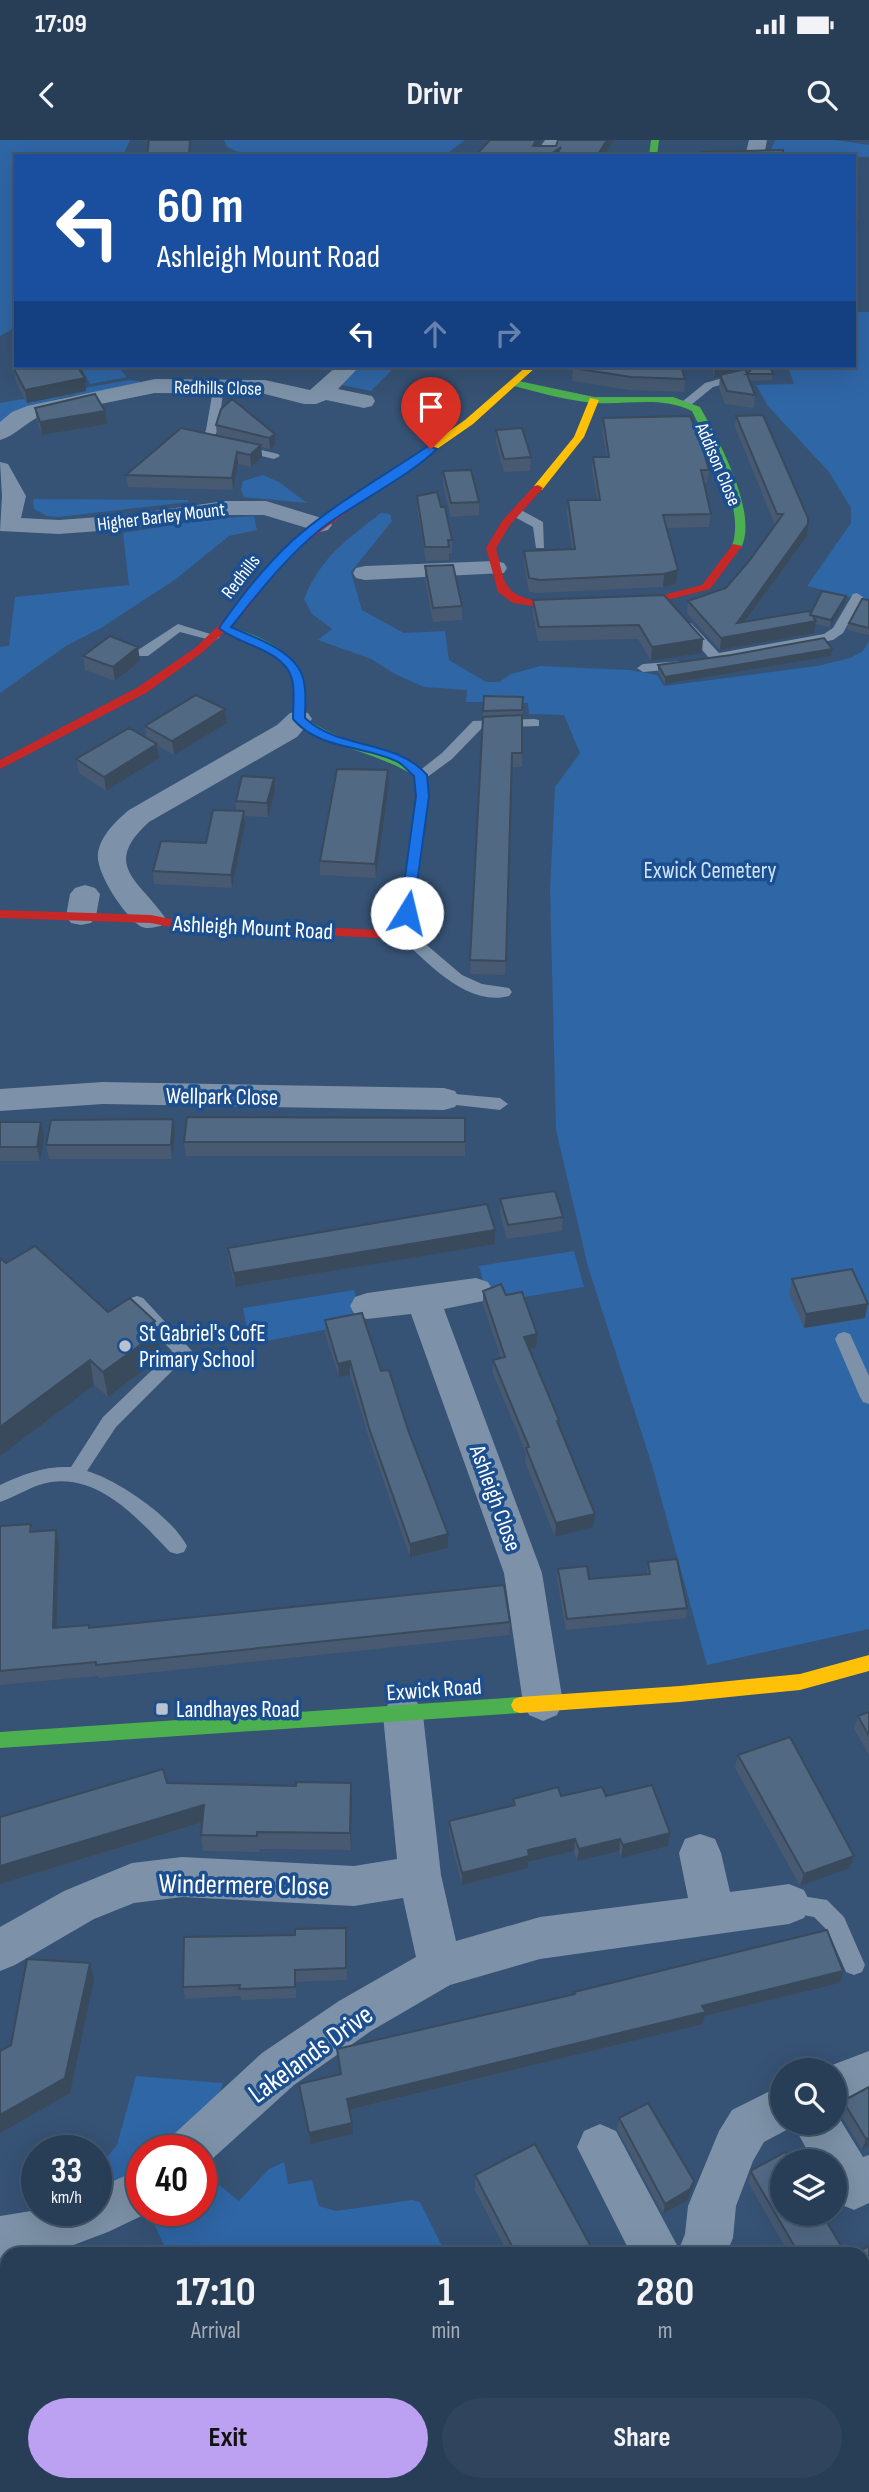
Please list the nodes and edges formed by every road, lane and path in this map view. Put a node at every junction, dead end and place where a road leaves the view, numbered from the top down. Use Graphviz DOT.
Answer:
graph roads {
  1 [pos="347,368"];
  2 [pos="531,368"];
  3 [pos="740,368"];
  4 [pos="151,376"];
  5 [pos="514,383"];
  6 [pos="218,386"];
  7 [pos="321,392"];
  8 [pos="594,400"];
  9 [pos="363,401"];
  10 [pos="687,403"];
  11 [pos="0,432"];
  12 [pos="274,456"];
  13 [pos="0,469"];
  14 [pos="517,513"];
  15 [pos="4,525"];
  16 [pos="320,525"];
  17 [pos="540,545"];
  18 [pos="495,568"];
  19 [pos="365,573"];
  20 [pos="856,597"];
  21 [pos="671,607"];
  22 [pos="219,633"];
  23 [pos="143,653"];
  24 [pos="716,657"];
  25 [pos="643,668"];
  26 [pos="299,719"];
  27 [pos="534,723"];
  28 [pos="0,765"];
  29 [pos="421,775"];
  30 [pos="0,914"];
  31 [pos="151,919"];
  32 [pos="397,927"];
  33 [pos="504,992"];
  34 [pos="444,1099"];
  35 [pos="0,1100"];
  36 [pos="499,1104"];
  37 [pos="476,1291"];
  38 [pos="423,1300"];
  39 [pos="137,1303"];
  40 [pos="367,1306"];
  41 [pos="844,1339"];
  42 [pos="869,1397"];
  43 [pos="77,1473"];
  44 [pos="0,1494"];
  45 [pos="177,1546"];
  46 [pos="869,1663"];
  47 [pos="543,1703"];
  48 [pos="403,1715"];
  49 [pos="0,1740"];
  50 [pos="700,1853"];
  51 [pos="420,1875"];
  52 [pos="789,1904"];
  53 [pos="713,1916"];
  54 [pos="0,1950"];
  55 [pos="853,1965"];
  56 [pos="440,1967"];
  57 [pos="869,2073"];
  58 [pos="847,2082"];
  59 [pos="770,2114"];
  60 [pos="206,2135"];
  61 [pos="823,2135"];
  62 [pos="600,2147"];
  63 [pos="869,2178"];
  64 [pos="126,2200"];
  65 [pos="0,2240"];
  66 [pos="653,2247"];
  67 [pos="709,2247"];
  1 -- 7 [label="street"];
  2 -- 5 [label="street, Redhills"];
  3 -- 10 [label="lane"];
  4 -- 6 [label="street, Redhills Close"];
  4 -- 11 [label="street, Redhills Close"];
  5 -- 8 [label="street, Addison Close"];
  5 -- 16 [label="street, Redhills"];
  6 -- 7 [label="street, Redhills Close"];
  6 -- 12 [label="lane"];
  7 -- 9 [label="street, Redhills Close"];
  8 -- 10 [label="street, Addison Close"];
  8 -- 14 [label="street"];
  10 -- 21 [label="street, Addison Close"];
  13 -- 15 [label="street"];
  14 -- 17 [label="lane"];
  14 -- 18 [label="street"];
  15 -- 16 [label="street, Higher Barley Mount"];
  16 -- 22 [label="street, Redhills"];
  18 -- 19 [label="street"];
  18 -- 21 [label="street, Addison Close"];
  20 -- 24 [label="lane"];
  21 -- 24 [label="lane"];
  22 -- 23 [label="lane"];
  22 -- 26 [label="street"];
  22 -- 28 [label="street, Redhills"];
  24 -- 25 [label="lane"];
  26 -- 29 [label="street"];
  26 -- 31 [label="street, Ashleigh Mount Road"];
  27 -- 29 [label="lane"];
  29 -- 32 [label="street"];
  30 -- 31 [label="street, Ashleigh Mount Road"];
  31 -- 32 [label="street, Ashleigh Mount Road"];
  32 -- 33 [label="lane"];
  34 -- 35 [label="street, Wellpark Close"];
  34 -- 36 [label="lane"];
  37 -- 38 [label="street"];
  38 -- 40 [label="street"];
  38 -- 47 [label="street, Ashleigh Close"];
  39 -- 43 [label="lane"];
  41 -- 42 [label="lane"];
  43 -- 44 [label="lane"];
  43 -- 45 [label="lane"];
  46 -- 47 [label="street, Exwick Road"];
  47 -- 48 [label="street, Exwick Road"];
  48 -- 49 [label="street, Exwick Road"];
  48 -- 51 [label="street"];
  50 -- 53 [label="street"];
  51 -- 54 [label="street, Windermere Close"];
  51 -- 56 [label="street"];
  52 -- 53 [label="street, Lakelands Drive"];
  52 -- 55 [label="lane"];
  53 -- 56 [label="street, Lakelands Drive"];
  56 -- 60 [label="street, Lakelands Drive"];
  57 -- 58 [label="street"];
  59 -- 67 [label="street"];
  61 -- 63 [label="street"];
  62 -- 66 [label="street"];
  64 -- 65 [label="street"];
}
